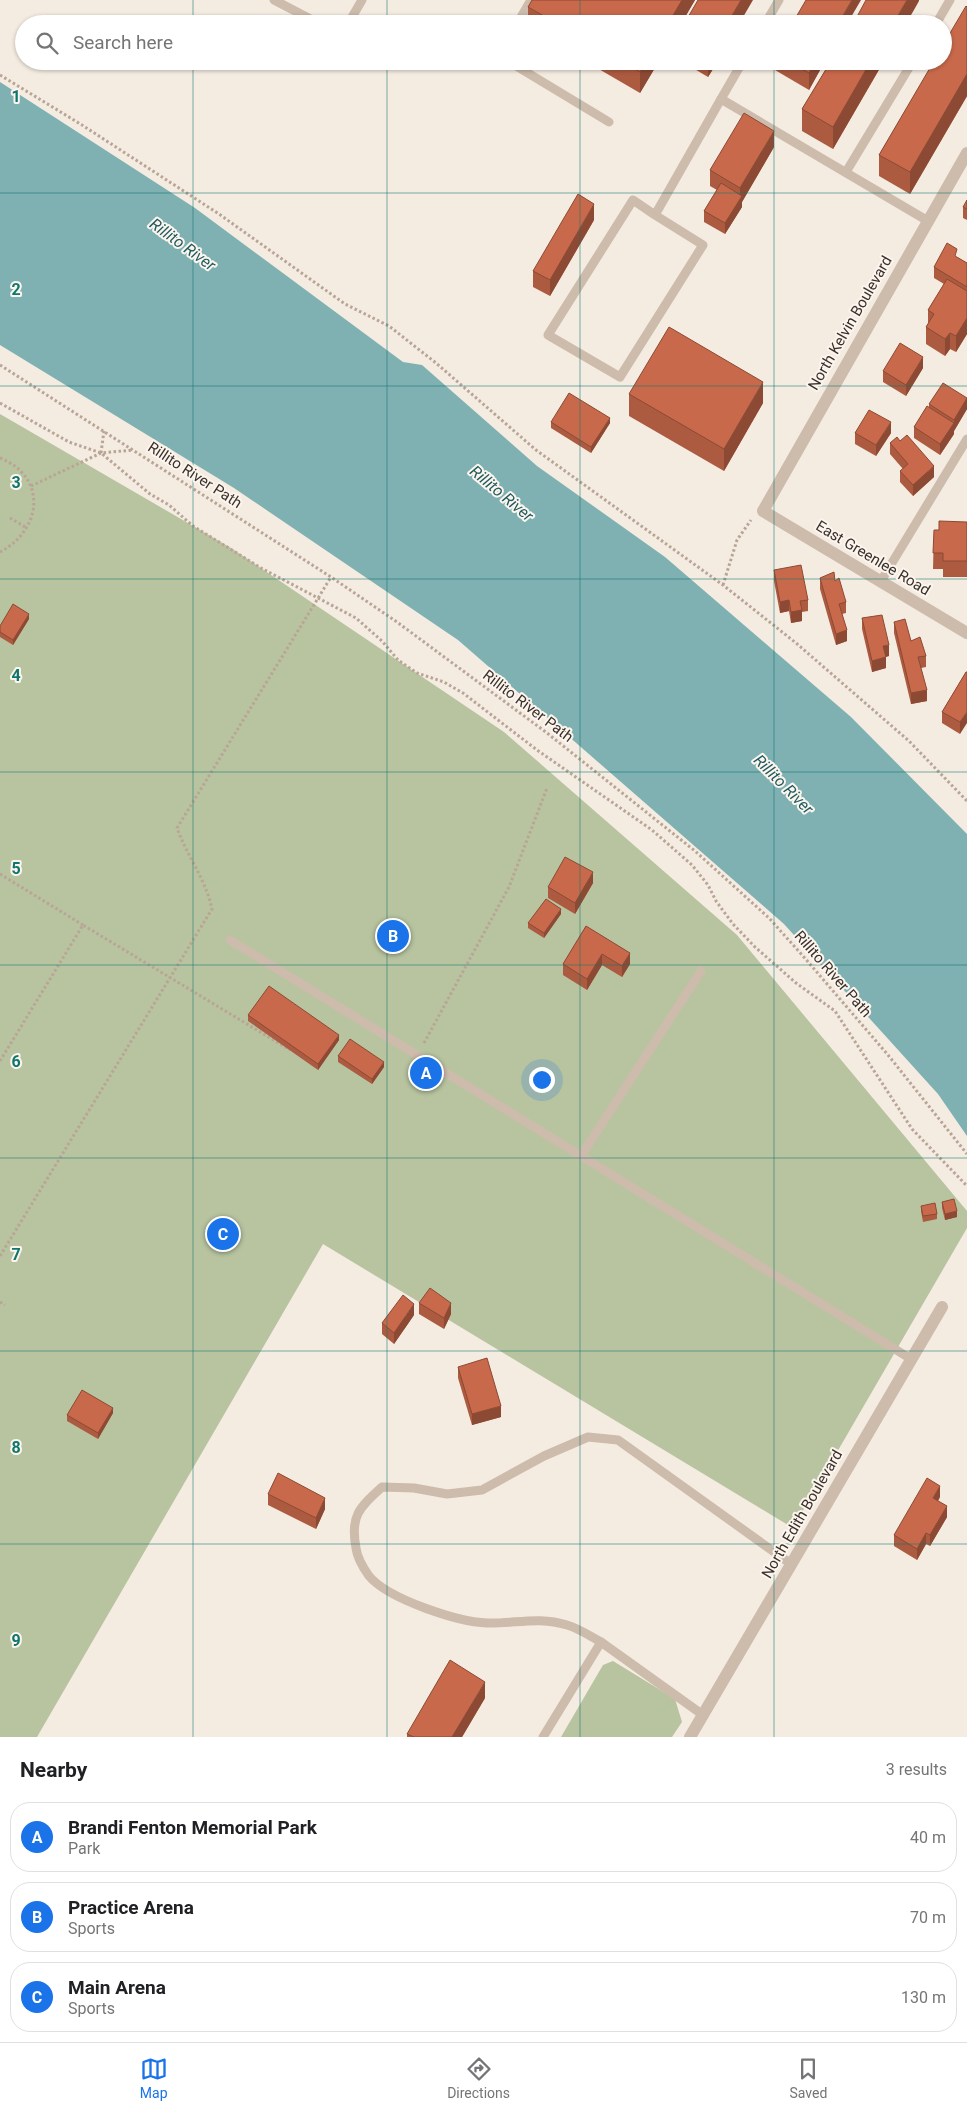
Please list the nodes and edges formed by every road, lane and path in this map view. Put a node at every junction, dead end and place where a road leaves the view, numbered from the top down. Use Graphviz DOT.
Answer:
graph roads {
  1 [pos="274,0"];
  2 [pos="362,0"];
  3 [pos="531,0"];
  4 [pos="779,0"];
  5 [pos="950,0"];
  6 [pos="303,15"];
  7 [pos="353,15"];
  8 [pos="522,15"];
  9 [pos="770,15"];
  10 [pos="941,15"];
  11 [pos="523,70"];
  12 [pos="738,70"];
  13 [pos="908,70"];
  14 [pos="0,76"];
  15 [pos="721,99"];
  16 [pos="609,122"];
  17 [pos="967,153"];
  18 [pos="846,172"];
  19 [pos="655,215"];
  20 [pos="928,221"];
  21 [pos="0,365"];
  22 [pos="0,404"];
  23 [pos="104,431"];
  24 [pos="967,439"];
  25 [pos="134,449"];
  26 [pos="101,453"];
  27 [pos="0,458"];
  28 [pos="31,486"];
  29 [pos="763,511"];
  30 [pos="10,518"];
  31 [pos="27,528"];
  32 [pos="0,552"];
  33 [pos="331,577"];
  34 [pos="881,581"];
  35 [pos="723,585"];
  36 [pos="317,598"];
  37 [pos="967,633"];
  38 [pos="547,788"];
  39 [pos="967,802"];
  40 [pos="0,874"];
  41 [pos="83,926"];
  42 [pos="230,940"];
  43 [pos="701,971"];
  44 [pos="171,979"];
  45 [pos="290,1050"];
  46 [pos="418,1055"];
  47 [pos="0,1061"];
  48 [pos="967,1154"];
  49 [pos="581,1156"];
  50 [pos="967,1186"];
  51 [pos="0,1256"];
  52 [pos="0,1302"];
  53 [pos="5,1305"];
  54 [pos="942,1308"];
  55 [pos="911,1359"];
  56 [pos="791,1564"];
  57 [pos="601,1642"];
  58 [pos="703,1715"];
  59 [pos="543,1737"];
  60 [pos="690,1737"];
  1 -- 6 [label="lane"];
  2 -- 7 [label="lane"];
  3 -- 8 [label="lane"];
  4 -- 9 [label="lane"];
  5 -- 10 [label="lane"];
  11 -- 16 [label="lane"];
  12 -- 15 [label="lane"];
  13 -- 18 [label="lane"];
  14 -- 35 [label="path"];
  15 -- 18 [label="lane"];
  15 -- 19 [label="lane"];
  17 -- 20 [label="street, North Kelvin Boulevard"];
  18 -- 20 [label="lane"];
  19 -- 19 [label="lane"];
  20 -- 29 [label="street, North Kelvin Boulevard"];
  21 -- 23 [label="path, Rillito River Path"];
  22 -- 26 [label="path"];
  23 -- 25 [label="path, Rillito River Path"];
  23 -- 26 [label="path"];
  24 -- 34 [label="lane"];
  25 -- 26 [label="path"];
  25 -- 33 [label="path, Rillito River Path"];
  26 -- 28 [label="path"];
  26 -- 36 [label="path"];
  27 -- 28 [label="path"];
  28 -- 31 [label="path"];
  29 -- 34 [label="street, East Greenlee Road"];
  29 -- 35 [label="path"];
  30 -- 31 [label="path"];
  31 -- 32 [label="path"];
  33 -- 36 [label="path"];
  33 -- 48 [label="path, Rillito River Path"];
  34 -- 37 [label="street, East Greenlee Road"];
  35 -- 39 [label="path"];
  36 -- 44 [label="path"];
  36 -- 50 [label="path"];
  38 -- 46 [label="path"];
  40 -- 41 [label="path"];
  41 -- 44 [label="path"];
  41 -- 47 [label="path"];
  42 -- 46 [label="lane"];
  43 -- 49 [label="lane"];
  44 -- 45 [label="path"];
  44 -- 51 [label="path"];
  46 -- 49 [label="lane"];
  49 -- 55 [label="lane"];
  52 -- 53 [label="path"];
  54 -- 55 [label="street, North Edith Boulevard"];
  55 -- 56 [label="street, North Edith Boulevard"];
  56 -- 57 [label="lane"];
  56 -- 58 [label="street, North Edith Boulevard"];
  57 -- 58 [label="lane"];
  57 -- 59 [label="lane"];
  58 -- 60 [label="street, North Edith Boulevard"];
}
